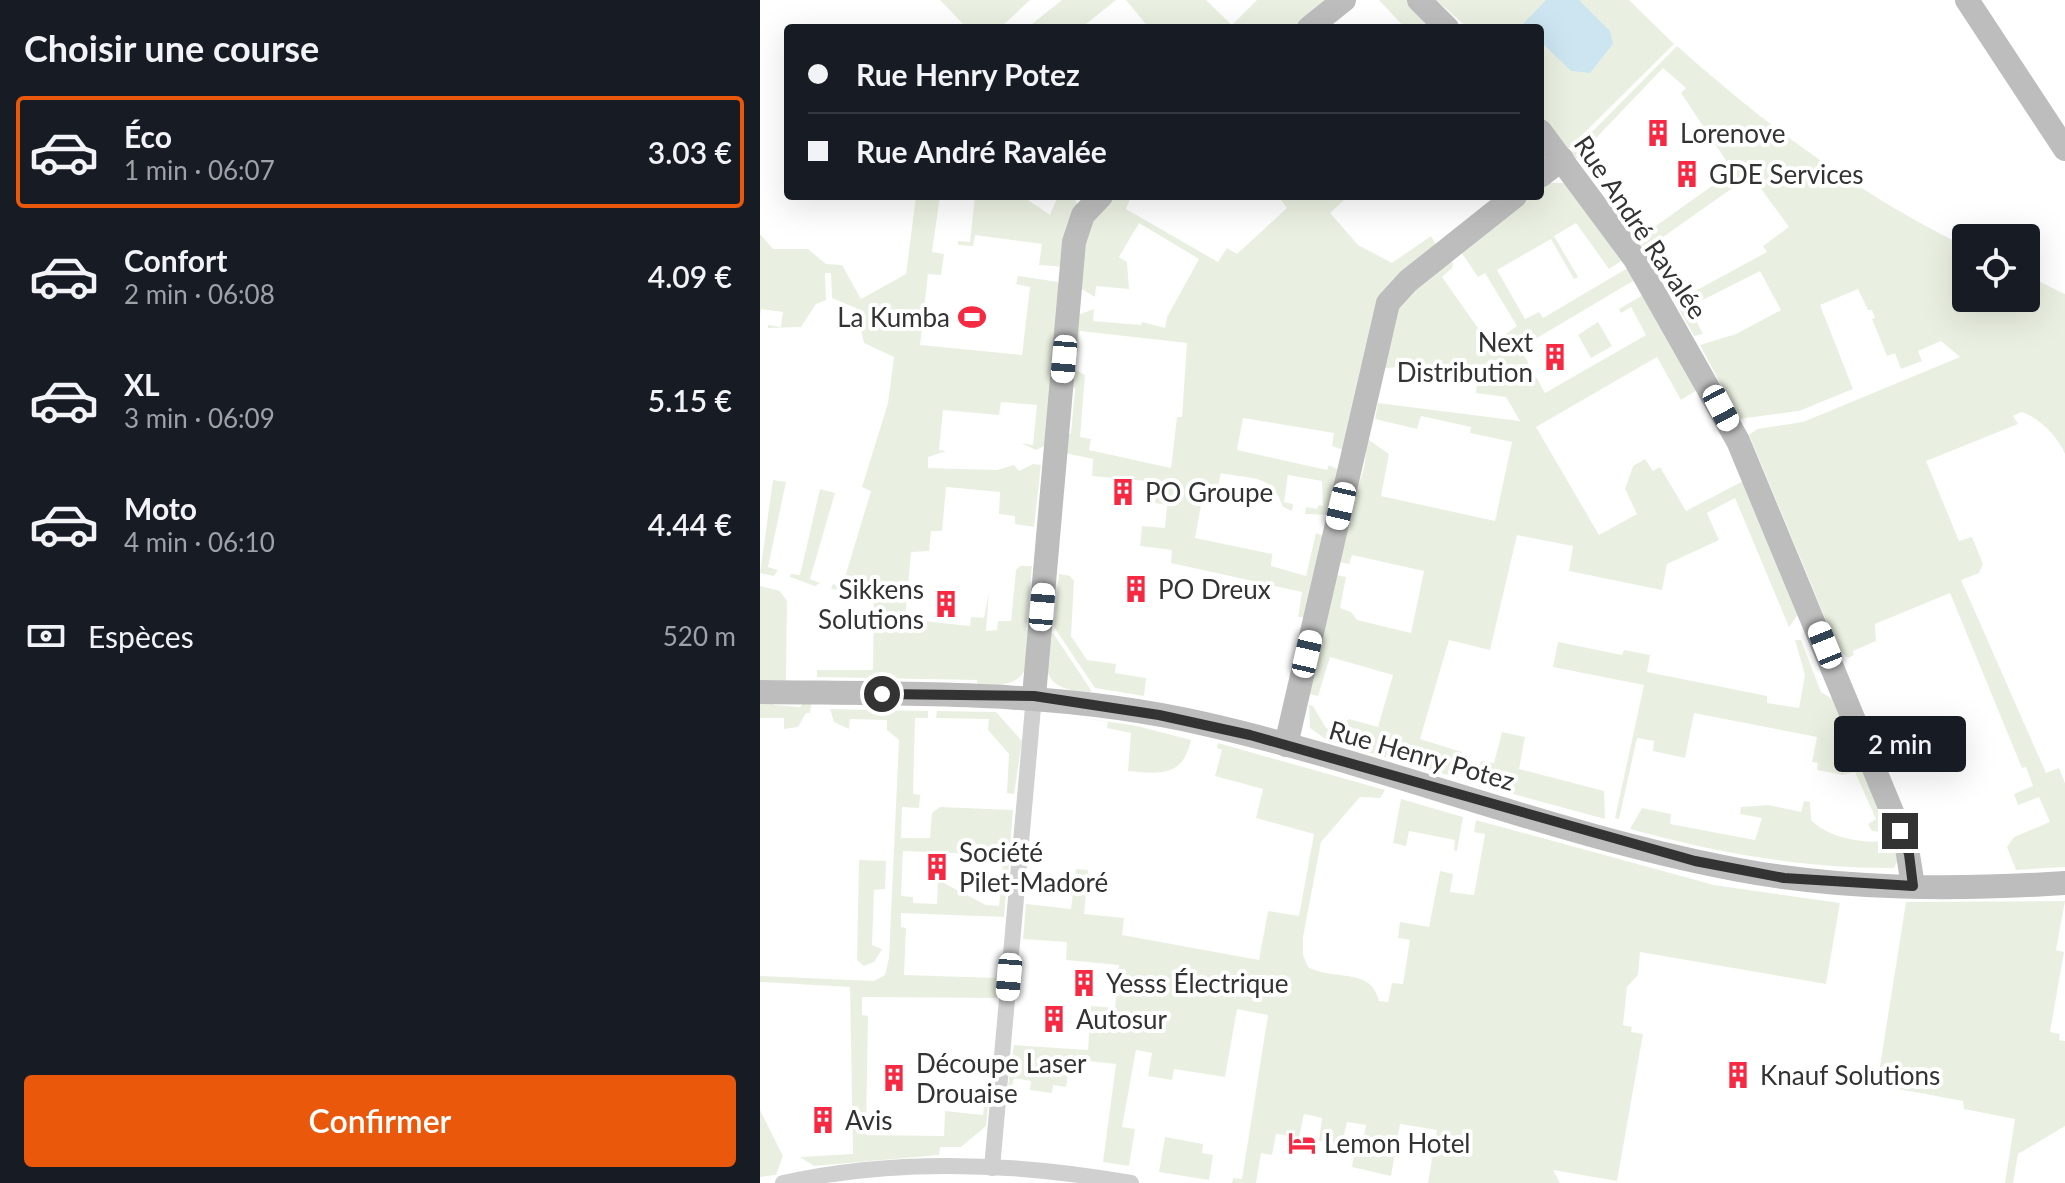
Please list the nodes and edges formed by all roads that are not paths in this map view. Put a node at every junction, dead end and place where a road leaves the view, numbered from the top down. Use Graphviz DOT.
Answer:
graph roads {
  1 [pos="1344,0"];
  2 [pos="1419,0"];
  3 [pos="1967,0"];
  4 [pos="1314,24"];
  5 [pos="1443,24"];
  6 [pos="1544,136"];
  7 [pos="2065,149"];
  8 [pos="1562,159"];
  9 [pos="1544,173"];
  10 [pos="1097,200"];
  11 [pos="1510,200"];
  12 [pos="760,692"];
  13 [pos="1034,696"];
  14 [pos="1286,745"];
  15 [pos="2065,883"];
  16 [pos="1913,886"];
  17 [pos="992,1168"];
  18 [pos="783,1183"];
  19 [pos="1131,1183"];
  1 -- 4 [label="street"];
  2 -- 5 [label="street"];
  3 -- 7 [label="street"];
  6 -- 8 [label="street, Rue André Ravalée"];
  8 -- 9 [label="street"];
  8 -- 16 [label="street, Rue André Ravalée"];
  10 -- 13 [label="street"];
  11 -- 14 [label="street"];
  12 -- 13 [label="street, Rue Henry Potez"];
  13 -- 14 [label="street, Rue Henry Potez"];
  13 -- 17 [label="street"];
  14 -- 16 [label="street, Rue Henry Potez"];
  15 -- 16 [label="street, Rue Henry Potez"];
  17 -- 18 [label="street"];
  17 -- 19 [label="street"];
}
